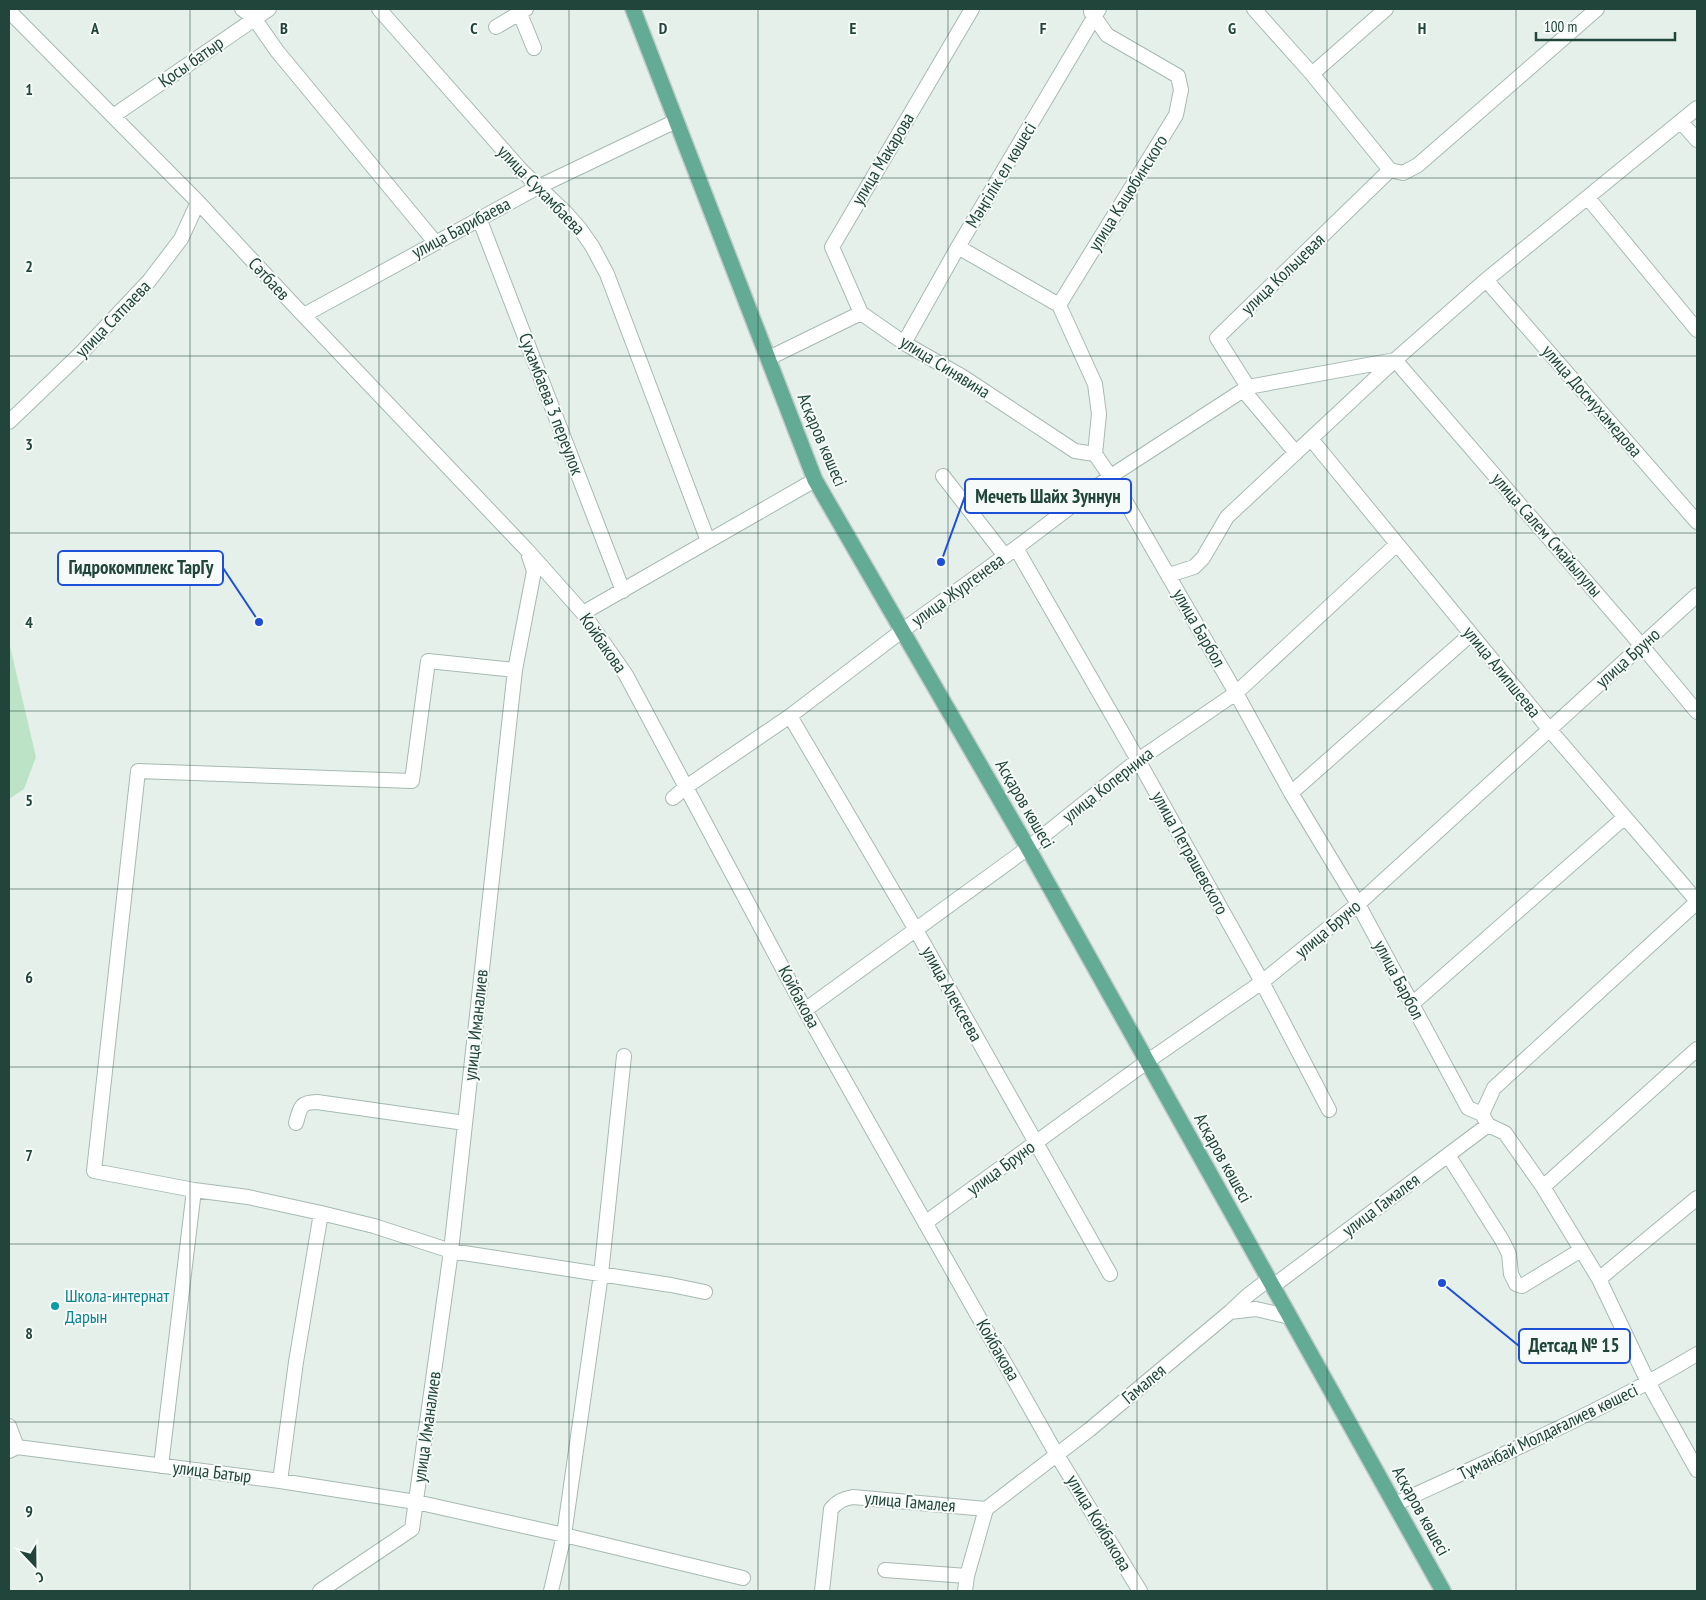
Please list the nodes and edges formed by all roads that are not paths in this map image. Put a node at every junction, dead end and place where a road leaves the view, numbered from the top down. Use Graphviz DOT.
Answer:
graph roads {
  1 [pos="242,9"];
  2 [pos="270,9"];
  3 [pos="379,9"];
  4 [pos="632,9"];
  5 [pos="972,9"];
  6 [pos="1254,9"];
  7 [pos="1386,9"];
  8 [pos="1597,9"];
  9 [pos="521,10"];
  10 [pos="9,11"];
  11 [pos="1094,12"];
  12 [pos="254,18"];
  13 [pos="496,27"];
  14 [pos="534,48"];
  15 [pos="1312,74"];
  16 [pos="1697,108"];
  17 [pos="112,116"];
  18 [pos="676,121"];
  19 [pos="1681,122"];
  20 [pos="1697,140"];
  21 [pos="1390,170"];
  22 [pos="538,187"];
  23 [pos="1588,198"];
  24 [pos="198,202"];
  25 [pos="479,218"];
  26 [pos="435,242"];
  27 [pos="958,247"];
  28 [pos="1486,280"];
  29 [pos="1059,305"];
  30 [pos="861,314"];
  31 [pos="304,315"];
  32 [pos="1697,330"];
  33 [pos="904,343"];
  34 [pos="769,358"];
  35 [pos="1395,360"];
  36 [pos="1245,389"];
  37 [pos="9,422"];
  38 [pos="1311,439"];
  39 [pos="1296,453"];
  40 [pos="1095,454"];
  41 [pos="943,476"];
  42 [pos="1111,476"];
  43 [pos="815,480"];
  44 [pos="1697,522"];
  45 [pos="708,541"];
  46 [pos="1397,544"];
  47 [pos="527,550"];
  48 [pos="1010,552"];
  49 [pos="1169,575"];
  50 [pos="623,591"];
  51 [pos="1697,595"];
  52 [pos="583,613"];
  53 [pos="902,630"];
  54 [pos="1471,634"];
  55 [pos="1642,646"];
  56 [pos="515,670"];
  57 [pos="1236,693"];
  58 [pos="1697,712"];
  59 [pos="790,716"];
  60 [pos="1549,729"];
  61 [pos="1138,760"];
  62 [pos="686,787"];
  63 [pos="1291,793"];
  64 [pos="673,798"];
  65 [pos="1625,817"];
  66 [pos="1028,848"];
  67 [pos="1697,901"];
  68 [pos="1358,904"];
  69 [pos="916,930"];
  70 [pos="1262,982"];
  71 [pos="1412,1004"];
  72 [pos="806,1010"];
  73 [pos="1697,1049"];
  74 [pos="624,1056"];
  75 [pos="1148,1061"];
  76 [pos="1329,1110"];
  77 [pos="1485,1119"];
  78 [pos="296,1123"];
  79 [pos="465,1123"];
  80 [pos="1036,1143"];
  81 [pos="1448,1155"];
  82 [pos="1543,1187"];
  83 [pos="194,1190"];
  84 [pos="1697,1198"];
  85 [pos="322,1213"];
  86 [pos="926,1223"];
  87 [pos="1581,1250"];
  88 [pos="451,1251"];
  89 [pos="601,1274"];
  90 [pos="1110,1274"];
  91 [pos="1599,1279"];
  92 [pos="1271,1282"];
  93 [pos="705,1292"];
  94 [pos="1230,1312"];
  95 [pos="1290,1317"];
  96 [pos="1697,1354"];
  97 [pos="1649,1384"];
  98 [pos="9,1426"];
  99 [pos="13,1449"];
  100 [pos="1057,1455"];
  101 [pos="161,1466"];
  102 [pos="1697,1470"];
  103 [pos="280,1481"];
  104 [pos="416,1502"];
  105 [pos="1395,1504"];
  106 [pos="986,1509"];
  107 [pos="564,1535"];
  108 [pos="885,1570"];
  109 [pos="967,1576"];
  110 [pos="744,1578"];
  111 [pos="320,1591"];
  112 [pos="551,1591"];
  113 [pos="822,1591"];
  114 [pos="965,1591"];
  115 [pos="1140,1591"];
  116 [pos="1443,1591"];
  1 -- 12 [label="street"];
  2 -- 12 [label="street, Қосы батыр"];
  3 -- 22 [label="street, улица Сухамбаева"];
  4 -- 18 [label="main road, Асқаров көшесі"];
  5 -- 30 [label="street, улица Макарова"];
  6 -- 15 [label="street"];
  7 -- 15 [label="street"];
  8 -- 21 [label="street"];
  9 -- 13 [label="street"];
  9 -- 14 [label="street"];
  10 -- 17 [label="street, Сәтбаев"];
  11 -- 27 [label="street, Мәңгілік ел көшесі"];
  11 -- 29 [label="street, улица Кацюбинского"];
  12 -- 17 [label="street, Қосы батыр"];
  12 -- 26 [label="street"];
  15 -- 21 [label="street"];
  16 -- 19 [label="street"];
  17 -- 24 [label="street, Сәтбаев"];
  18 -- 22 [label="street, улица Барибаева"];
  18 -- 34 [label="main road, Асқаров көшесі"];
  19 -- 20 [label="street"];
  19 -- 23 [label="street"];
  21 -- 36 [label="street, улица Кольцевая"];
  22 -- 25 [label="street, улица Барибаева"];
  22 -- 45 [label="street, улица Сухамбаева"];
  23 -- 28 [label="street"];
  23 -- 32 [label="street"];
  24 -- 31 [label="street, Сәтбаев"];
  24 -- 37 [label="street, улица Сатпаева"];
  25 -- 26 [label="street, улица Барибаева"];
  25 -- 50 [label="street, Сухамбаева 3 переулок"];
  26 -- 31 [label="street, улица Барибаева"];
  27 -- 29 [label="street"];
  27 -- 33 [label="street, Мәңгілік ел көшесі"];
  28 -- 35 [label="street"];
  28 -- 44 [label="street, улица Досмухамедова"];
  29 -- 40 [label="street"];
  30 -- 33 [label="street, улица Синявина"];
  30 -- 34 [label="street"];
  31 -- 47 [label="street, Сәтбаев"];
  33 -- 40 [label="street, улица Синявина"];
  34 -- 43 [label="main road, Асқаров көшесі"];
  35 -- 36 [label="street"];
  35 -- 38 [label="street"];
  35 -- 55 [label="street, улица Салем Смайылулы"];
  36 -- 39 [label="street"];
  36 -- 42 [label="street, улица Жургенева"];
  38 -- 39 [label="street"];
  38 -- 46 [label="street, улица Алипшеева"];
  39 -- 49 [label="street"];
  40 -- 42 [label="street"];
  41 -- 48 [label="street, улица Петрашевского"];
  42 -- 48 [label="street, улица Жургенева"];
  42 -- 49 [label="street, улица Барбол"];
  43 -- 45 [label="street"];
  43 -- 53 [label="main road, Асқаров көшесі"];
  45 -- 50 [label="street"];
  46 -- 54 [label="street, улица Алипшеева"];
  46 -- 57 [label="street, улица Коперника"];
  47 -- 52 [label="street, Койбакова"];
  47 -- 56 [label="street, улица Иманалиев"];
  48 -- 53 [label="street, улица Жургенева"];
  48 -- 61 [label="street, улица Петрашевского"];
  49 -- 57 [label="street, улица Барбол"];
  50 -- 52 [label="street"];
  51 -- 55 [label="street, улица Бруно"];
  52 -- 62 [label="street, Койбакова"];
  53 -- 59 [label="street, улица Жургенева"];
  53 -- 66 [label="main road, Асқаров көшесі"];
  54 -- 60 [label="street, улица Алипшеева"];
  54 -- 63 [label="street"];
  55 -- 58 [label="street, улица Салем Смайылулы"];
  55 -- 60 [label="street, улица Бруно"];
  56 -- 79 [label="street, улица Иманалиев"];
  56 -- 83 [label="street"];
  57 -- 61 [label="street, улица Коперника"];
  57 -- 63 [label="street, улица Барбол"];
  59 -- 62 [label="street, улица Жургенева"];
  59 -- 69 [label="street, улица Алексеева"];
  60 -- 65 [label="street, улица Алипшеева"];
  60 -- 68 [label="street, улица Бруно"];
  61 -- 66 [label="street, улица Коперника"];
  61 -- 70 [label="street, улица Петрашевского"];
  62 -- 64 [label="street, улица Жургенева"];
  62 -- 72 [label="street, Койбакова"];
  63 -- 68 [label="street, улица Барбол"];
  65 -- 67 [label="street, улица Алипшеева"];
  65 -- 71 [label="street"];
  66 -- 69 [label="street, улица Коперника"];
  66 -- 75 [label="main road, Асқаров көшесі"];
  67 -- 77 [label="street"];
  68 -- 70 [label="street, улица Бруно"];
  68 -- 71 [label="street, улица Барбол"];
  69 -- 72 [label="street, улица Коперника"];
  69 -- 80 [label="street, улица Алексеева"];
  70 -- 75 [label="street, улица Бруно"];
  70 -- 76 [label="street, улица Петрашевского"];
  71 -- 77 [label="street, улица Барбол"];
  72 -- 86 [label="street, Койбакова"];
  73 -- 82 [label="street"];
  74 -- 89 [label="street"];
  75 -- 80 [label="street, улица Бруно"];
  75 -- 92 [label="main road, Асқаров көшесі"];
  77 -- 81 [label="street, улица Гамалея"];
  77 -- 82 [label="street, улица Барбол"];
  78 -- 79 [label="street"];
  79 -- 88 [label="street, улица Иманалиев"];
  80 -- 86 [label="street, улица Бруно"];
  80 -- 90 [label="street, улица Алексеева"];
  81 -- 87 [label="street"];
  81 -- 92 [label="street, улица Гамалея"];
  82 -- 87 [label="street, улица Барбол"];
  83 -- 85 [label="street"];
  83 -- 101 [label="street"];
  84 -- 91 [label="street"];
  85 -- 88 [label="street"];
  85 -- 103 [label="street"];
  86 -- 100 [label="street, Койбакова"];
  87 -- 91 [label="street, улица Барбол"];
  88 -- 89 [label="street"];
  88 -- 104 [label="street, улица Иманалиев"];
  89 -- 93 [label="street"];
  89 -- 107 [label="street"];
  91 -- 97 [label="street, улица Барбол"];
  92 -- 94 [label="street, улица Гамалея"];
  92 -- 95 [label="main road, Асқаров көшесі"];
  94 -- 95 [label="street"];
  94 -- 100 [label="street, Гамалея"];
  95 -- 105 [label="main road, Асқаров көшесі"];
  96 -- 97 [label="street, Тұманбай Молдағалиев көшесі"];
  97 -- 102 [label="street, улица Барбол"];
  97 -- 105 [label="street, Тұманбай Молдағалиев көшесі"];
  98 -- 99 [label="street"];
  99 -- 101 [label="street, улица Батыр"];
  100 -- 106 [label="street"];
  100 -- 115 [label="street, улица Койбакова"];
  101 -- 103 [label="street, улица Батыр"];
  103 -- 104 [label="street, улица Батыр"];
  104 -- 107 [label="street, улица Батыр"];
  104 -- 111 [label="street, улица Иманалиев"];
  105 -- 116 [label="main road, Асқаров көшесі"];
  106 -- 109 [label="street"];
  106 -- 113 [label="street, улица Гамалея"];
  107 -- 110 [label="street, улица Батыр"];
  107 -- 112 [label="street"];
  108 -- 109 [label="street"];
  109 -- 114 [label="street"];
}
